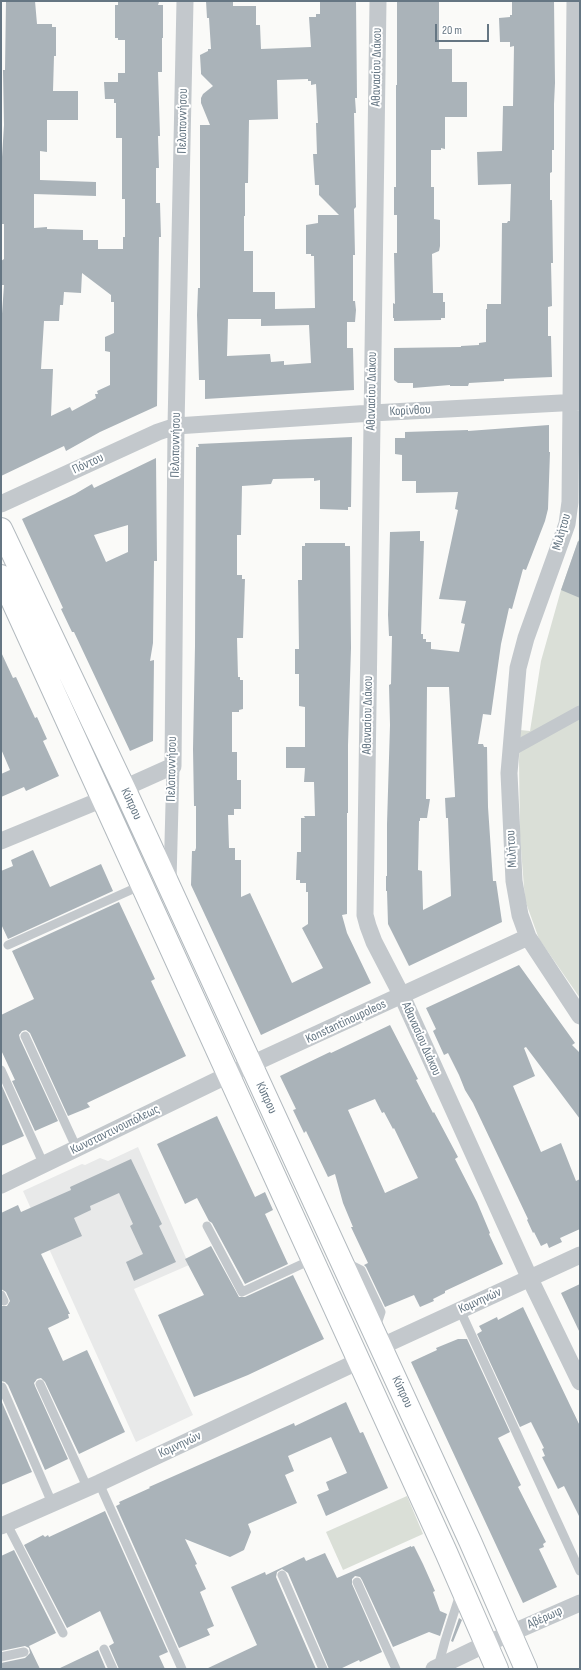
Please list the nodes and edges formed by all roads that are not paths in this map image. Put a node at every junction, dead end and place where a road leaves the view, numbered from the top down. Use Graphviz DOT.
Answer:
graph roads {
  1 [pos="185,1"];
  2 [pos="378,1"];
  3 [pos="575,1"];
  4 [pos="575,402"];
  5 [pos="372,413"];
  6 [pos="176,426"];
  7 [pos="1,504"];
  8 [pos="1,529"];
  9 [pos="1,576"];
  10 [pos="580,712"];
  11 [pos="511,750"];
  12 [pos="173,766"];
  13 [pos="124,788"];
  14 [pos="103,799"];
  15 [pos="1,840"];
  16 [pos="142,885"];
  17 [pos="170,889"];
  18 [pos="528,938"];
  19 [pos="8,945"];
  20 [pos="402,996"];
  21 [pos="580,1016"];
  22 [pos="25,1036"];
  23 [pos="251,1065"];
  24 [pos="1,1070"];
  25 [pos="228,1075"];
  26 [pos="77,1149"];
  27 [pos="44,1165"];
  28 [pos="1,1185"];
  29 [pos="207,1226"];
  30 [pos="580,1255"];
  31 [pos="313,1259"];
  32 [pos="530,1279"];
  33 [pos="460,1310"];
  34 [pos="377,1340"];
  35 [pos="359,1361"];
  36 [pos="580,1382"];
  37 [pos="40,1384"];
  38 [pos="2,1387"];
  39 [pos="93,1485"];
  40 [pos="52,1503"];
  41 [pos="4,1525"];
  42 [pos="580,1570"];
  43 [pos="282,1575"];
  44 [pos="357,1582"];
  45 [pos="462,1589"];
  46 [pos="580,1603"];
  47 [pos="62,1633"];
  48 [pos="510,1633"];
  49 [pos="486,1644"];
  50 [pos="104,1649"];
  51 [pos="24,1652"];
  52 [pos="1,1657"];
  53 [pos="436,1668"];
  54 [pos="112,1669"];
  55 [pos="182,1669"];
  56 [pos="323,1669"];
  57 [pos="396,1669"];
  58 [pos="498,1669"];
  59 [pos="526,1669"];
  1 -- 6 [label="street, Πελοποννήσου"];
  2 -- 5 [label="street, Αθανασίου Διάκου"];
  3 -- 4 [label="street, Μιλήτου"];
  4 -- 5 [label="street, Κορίνθου"];
  4 -- 11 [label="street, Μιλήτου"];
  5 -- 6 [label="street, Κορίνθου"];
  5 -- 20 [label="street, Αθανασίου Διάκου"];
  6 -- 7 [label="street, Πόντου"];
  6 -- 12 [label="street, Πελοποννήσου"];
  8 -- 13 [label="main road, Κύπρου"];
  9 -- 14 [label="main road, Κύπρου"];
  10 -- 11 [label="street"];
  11 -- 18 [label="street, Μιλήτου"];
  12 -- 13 [label="street"];
  12 -- 17 [label="street, Πελοποννήσου"];
  13 -- 17 [label="main road, Κύπρου"];
  14 -- 15 [label="street"];
  14 -- 16 [label="main road, Κύπρου"];
  16 -- 19 [label="lane"];
  16 -- 25 [label="main road, Κύπρου"];
  17 -- 23 [label="main road, Κύπρου"];
  18 -- 20 [label="street, Konstantinoupoleos"];
  18 -- 21 [label="street, Μιλήτου"];
  20 -- 23 [label="street, Konstantinoupoleos"];
  20 -- 32 [label="street, Αθανασίου Διάκου"];
  22 -- 26 [label="lane"];
  23 -- 25 [label="street, Konstantinoupoleos"];
  23 -- 34 [label="main road, Κύπρου"];
  24 -- 27 [label="lane"];
  25 -- 26 [label="street, Κωνσταντινουπόλεως"];
  25 -- 31 [label="main road, Κύπρου"];
  26 -- 27 [label="street, Κωνσταντινουπόλεως"];
  27 -- 28 [label="street, Κωνσταντινουπόλεως"];
  29 -- 31 [label="lane"];
  30 -- 32 [label="street, Κομνηνών"];
  31 -- 35 [label="main road, Κύπρου"];
  32 -- 33 [label="street, Κομνηνών"];
  32 -- 36 [label="street, Αθανασίου Διάκου"];
  33 -- 34 [label="street, Κομνηνών"];
  33 -- 42 [label="lane"];
  34 -- 48 [label="main road, Κύπρου"];
  35 -- 39 [label="street, Κομνηνών"];
  35 -- 45 [label="main road, Κύπρου"];
  37 -- 39 [label="lane"];
  38 -- 40 [label="lane"];
  39 -- 40 [label="street, Κομνηνών"];
  39 -- 55 [label="lane"];
  40 -- 41 [label="street, Κομνηνών"];
  41 -- 47 [label="lane"];
  43 -- 56 [label="lane"];
  44 -- 57 [label="lane"];
  45 -- 49 [label="main road, Κύπρου"];
  45 -- 53 [label="lane"];
  46 -- 48 [label="street, Αβέρωφ"];
  48 -- 49 [label="street, Αβέρωφ"];
  48 -- 59 [label="main road, Κύπρου"];
  49 -- 53 [label="street"];
  49 -- 58 [label="main road, Κύπρου"];
  50 -- 54 [label="lane"];
  51 -- 52 [label="lane"];
}
